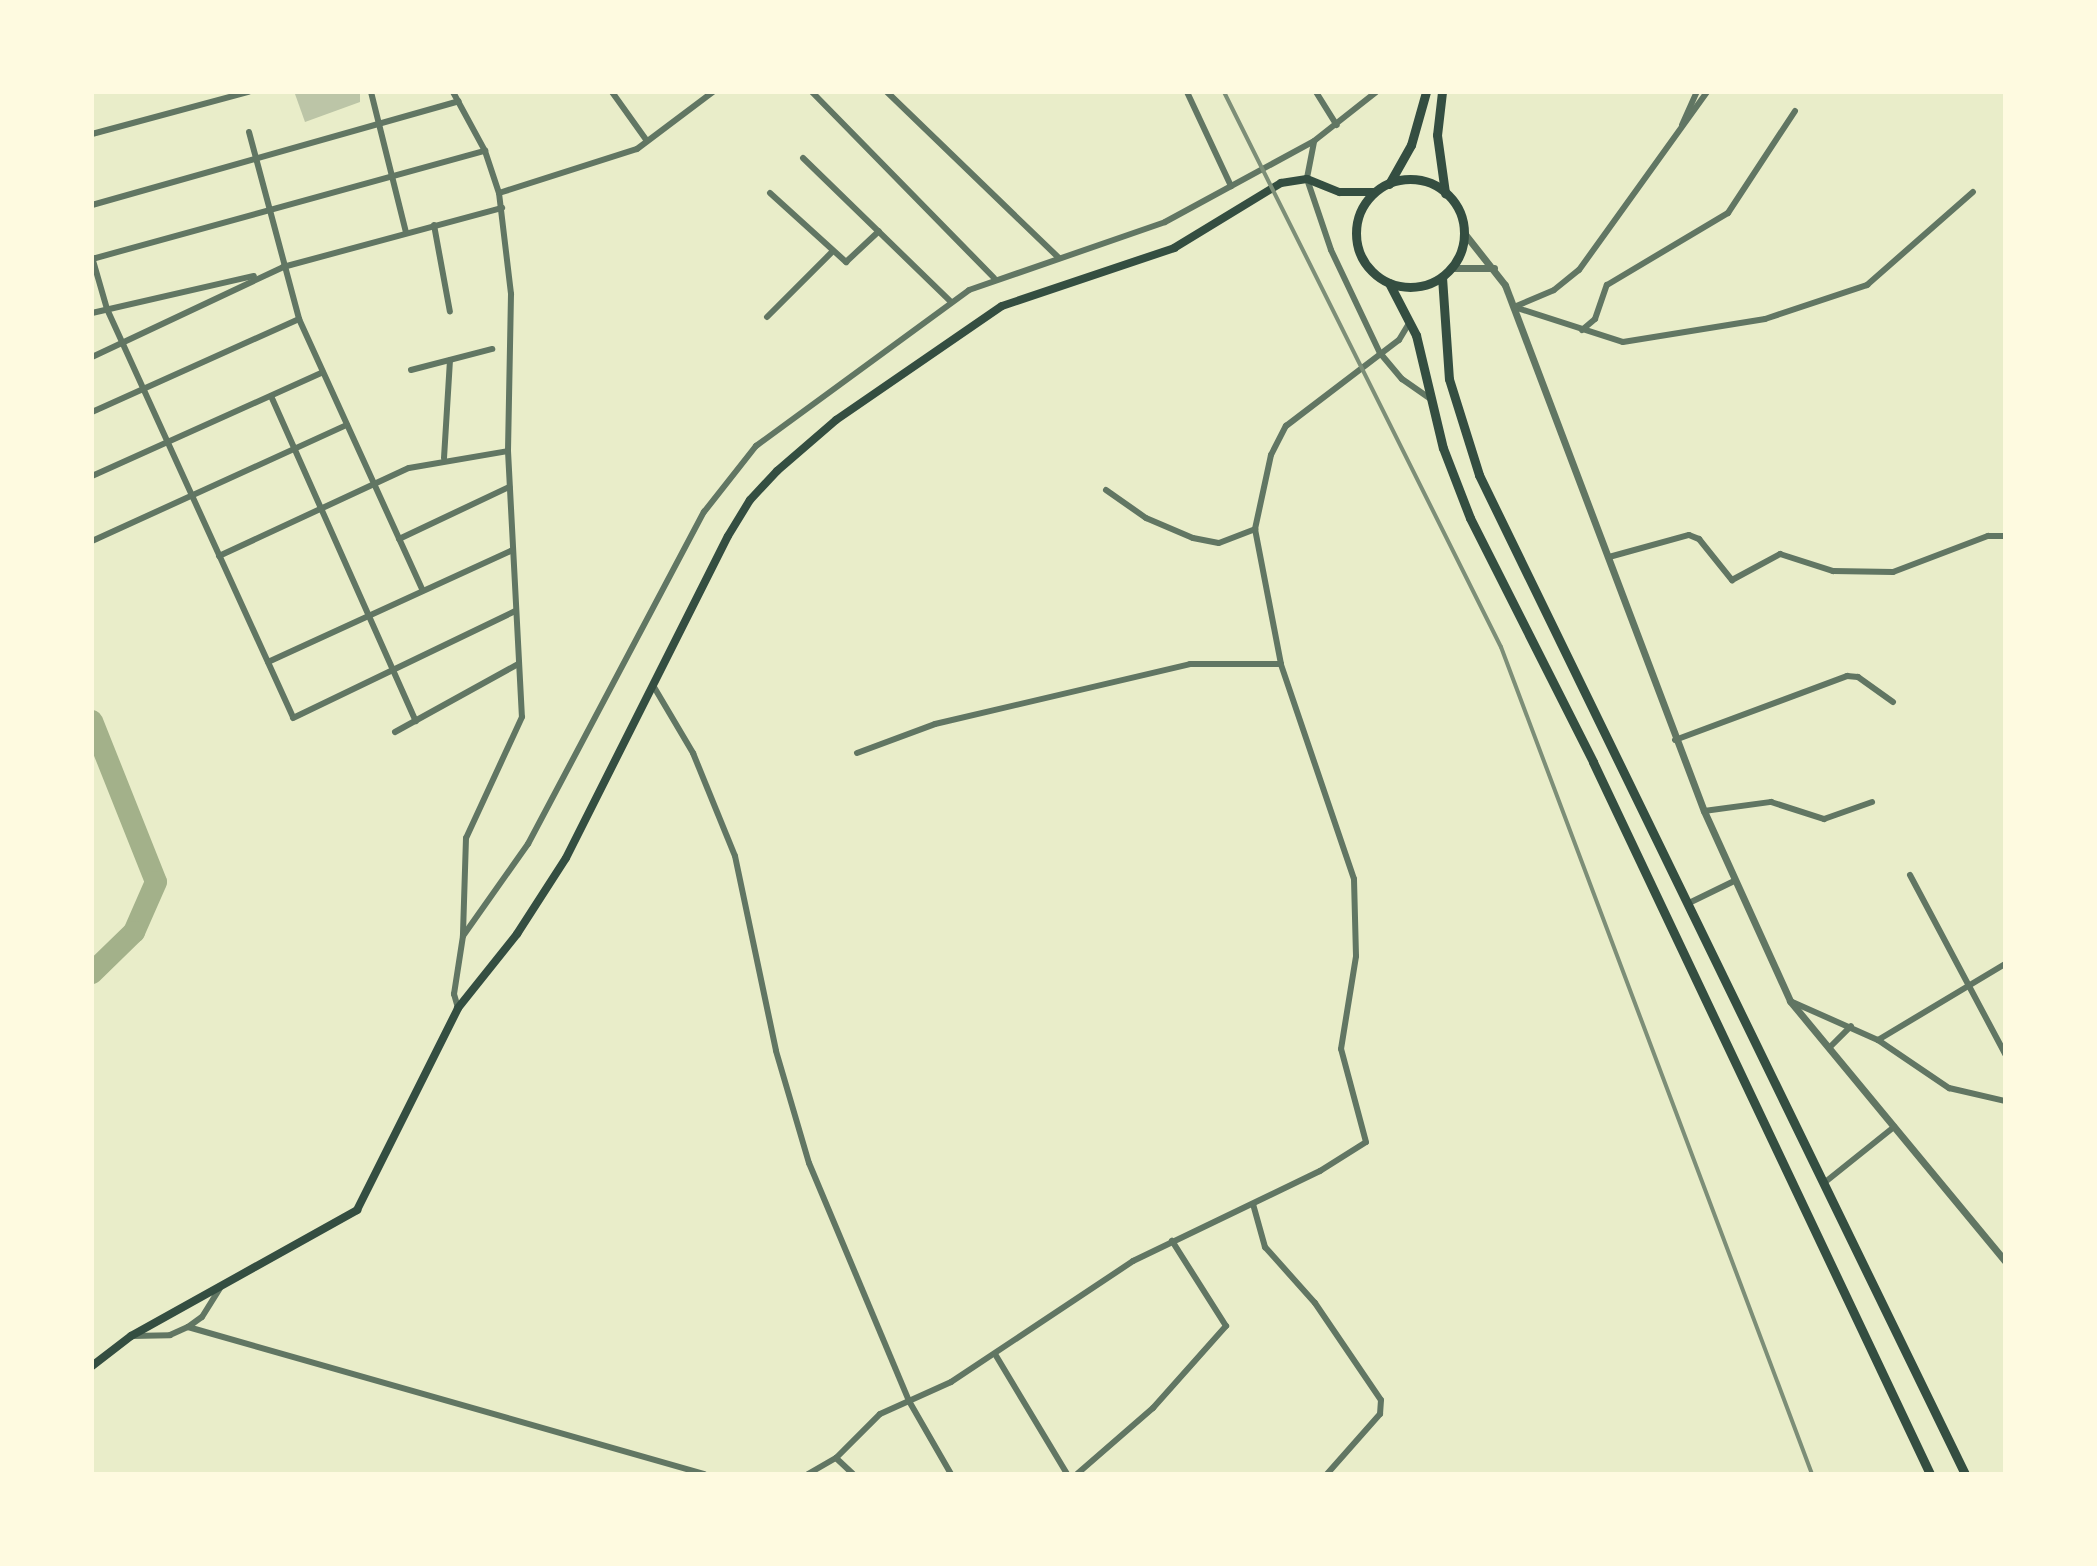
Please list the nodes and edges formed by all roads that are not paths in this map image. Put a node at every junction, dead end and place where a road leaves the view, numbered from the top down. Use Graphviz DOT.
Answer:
graph roads {
  1 [pos="248,92"];
  2 [pos="371,92"];
  3 [pos="453,92"];
  4 [pos="612,92"];
  5 [pos="713,92"];
  6 [pos="812,92"];
  7 [pos="887,92"];
  8 [pos="1187,92"];
  9 [pos="1316,92"];
  10 [pos="1376,92"];
  11 [pos="1426,92"];
  12 [pos="1442,92"];
  13 [pos="1697,92"];
  14 [pos="1707,92"];
  15 [pos="459,101"];
  16 [pos="1795,111"];
  17 [pos="380,124"];
  18 [pos="1337,125"];
  19 [pos="1680,131"];
  20 [pos="249,132"];
  21 [pos="92,134"];
  22 [pos="647,141"];
  23 [pos="1314,141"];
  24 [pos="485,151"];
  25 [pos="803,158"];
  26 [pos="255,159"];
  27 [pos="394,176"];
  28 [pos="1307,179"];
  29 [pos="1389,184"];
  30 [pos="1231,186"];
  31 [pos="1375,192"];
  32 [pos="1973,192"];
  33 [pos="499,193"];
  34 [pos="770,193"];
  35 [pos="1445,193"];
  36 [pos="92,205"];
  37 [pos="502,208"];
  38 [pos="269,211"];
  39 [pos="434,225"];
  40 [pos="879,231"];
  41 [pos="406,232"];
  42 [pos="1464,233"];
  43 [pos="833,251"];
  44 [pos="1059,258"];
  45 [pos="92,259"];
  46 [pos="283,267"];
  47 [pos="1451,268"];
  48 [pos="1494,268"];
  49 [pos="265,274"];
  50 [pos="1442,277"];
  51 [pos="994,278"];
  52 [pos="1389,283"];
  53 [pos="950,301"];
  54 [pos="1514,307"];
  55 [pos="107,309"];
  56 [pos="450,312"];
  57 [pos="92,313"];
  58 [pos="767,317"];
  59 [pos="299,319"];
  60 [pos="1411,321"];
  61 [pos="1582,330"];
  62 [pos="123,342"];
  63 [pos="492,349"];
  64 [pos="1380,353"];
  65 [pos="92,357"];
  66 [pos="450,360"];
  67 [pos="411,370"];
  68 [pos="323,372"];
  69 [pos="144,389"];
  70 [pos="271,396"];
  71 [pos="1431,399"];
  72 [pos="92,412"];
  73 [pos="347,425"];
  74 [pos="168,442"];
  75 [pos="295,449"];
  76 [pos="508,451"];
  77 [pos="444,458"];
  78 [pos="92,476"];
  79 [pos="374,483"];
  80 [pos="509,487"];
  81 [pos="1106,490"];
  82 [pos="192,496"];
  83 [pos="321,507"];
  84 [pos="1255,529"];
  85 [pos="2005,536"];
  86 [pos="399,539"];
  87 [pos="92,541"];
  88 [pos="513,550"];
  89 [pos="219,556"];
  90 [pos="1609,557"];
  91 [pos="422,589"];
  92 [pos="515,611"];
  93 [pos="369,614"];
  94 [pos="268,662"];
  95 [pos="518,664"];
  96 [pos="1281,664"];
  97 [pos="393,669"];
  98 [pos="654,687"];
  99 [pos="1893,702"];
  100 [pos="416,721"];
  101 [pos="395,732"];
  102 [pos="1675,740"];
  103 [pos="857,753"];
  104 [pos="1872,802"];
  105 [pos="1704,811"];
  106 [pos="1910,875"];
  107 [pos="1732,882"];
  108 [pos="1689,903"];
  109 [pos="463,936"];
  110 [pos="2005,964"];
  111 [pos="1972,985"];
  112 [pos="1790,1001"];
  113 [pos="458,1008"];
  114 [pos="1851,1026"];
  115 [pos="1878,1040"];
  116 [pos="1829,1048"];
  117 [pos="2005,1054"];
  118 [pos="2005,1101"];
  119 [pos="1894,1127"];
  120 [pos="1824,1183"];
  121 [pos="1253,1204"];
  122 [pos="1172,1241"];
  123 [pos="1995,1249"];
  124 [pos="2005,1252"];
  125 [pos="2005,1261"];
  126 [pos="220,1288"];
  127 [pos="188,1327"];
  128 [pos="131,1336"];
  129 [pos="995,1354"];
  130 [pos="92,1366"];
  131 [pos="909,1401"];
  132 [pos="836,1458"];
  133 [pos="704,1474"];
  134 [pos="808,1474"];
  135 [pos="853,1474"];
  136 [pos="951,1474"];
  137 [pos="1067,1474"];
  138 [pos="1077,1474"];
  139 [pos="1327,1474"];
  140 [pos="1930,1474"];
  141 [pos="1965,1474"];
  1 -- 21 [label="street"];
  2 -- 17 [label="street"];
  3 -- 15 [label="street"];
  4 -- 22 [label="street"];
  5 -- 22 [label="street"];
  6 -- 51 [label="street"];
  7 -- 44 [label="street"];
  8 -- 30 [label="street"];
  9 -- 18 [label="street"];
  10 -- 18 [label="street"];
  11 -- 29 [label="highway"];
  12 -- 35 [label="highway"];
  13 -- 19 [label="street"];
  14 -- 19 [label="street"];
  15 -- 17 [label="street"];
  15 -- 24 [label="street"];
  16 -- 61 [label="street"];
  17 -- 26 [label="street"];
  17 -- 27 [label="street"];
  18 -- 23 [label="street"];
  19 -- 54 [label="street"];
  20 -- 26 [label="street"];
  22 -- 33 [label="street"];
  23 -- 28 [label="street"];
  23 -- 30 [label="street"];
  24 -- 27 [label="street"];
  24 -- 33 [label="street"];
  25 -- 40 [label="street"];
  26 -- 36 [label="street"];
  26 -- 38 [label="street"];
  27 -- 38 [label="street"];
  27 -- 41 [label="street"];
  28 -- 31 [label="main road"];
  28 -- 64 [label="street"];
  28 -- 98 [label="main road"];
  29 -- 31 [label="highway"];
  29 -- 35 [label="highway"];
  30 -- 44 [label="street"];
  31 -- 52 [label="highway"];
  32 -- 61 [label="street"];
  33 -- 37 [label="street"];
  34 -- 43 [label="street"];
  35 -- 42 [label="highway"];
  37 -- 39 [label="street"];
  37 -- 76 [label="street"];
  38 -- 45 [label="street"];
  38 -- 46 [label="street"];
  39 -- 41 [label="street"];
  39 -- 56 [label="street"];
  40 -- 43 [label="street"];
  40 -- 53 [label="street"];
  41 -- 46 [label="street"];
  42 -- 47 [label="highway"];
  42 -- 48 [label="street"];
  43 -- 58 [label="street"];
  44 -- 51 [label="street"];
  45 -- 55 [label="street"];
  46 -- 49 [label="street"];
  46 -- 59 [label="street"];
  47 -- 48 [label="street"];
  47 -- 50 [label="highway"];
  48 -- 54 [label="street"];
  49 -- 55 [label="street"];
  49 -- 62 [label="street"];
  50 -- 52 [label="highway"];
  50 -- 108 [label="highway"];
  51 -- 53 [label="street"];
  52 -- 60 [label="highway"];
  53 -- 109 [label="street"];
  54 -- 61 [label="street"];
  54 -- 90 [label="street"];
  55 -- 57 [label="street"];
  55 -- 62 [label="street"];
  59 -- 68 [label="street"];
  59 -- 69 [label="street"];
  60 -- 64 [label="street"];
  60 -- 71 [label="highway"];
  62 -- 65 [label="street"];
  62 -- 69 [label="street"];
  63 -- 66 [label="street"];
  64 -- 71 [label="street"];
  64 -- 84 [label="street"];
  66 -- 67 [label="street"];
  66 -- 77 [label="street"];
  68 -- 70 [label="street"];
  68 -- 73 [label="street"];
  69 -- 72 [label="street"];
  69 -- 74 [label="street"];
  70 -- 74 [label="street"];
  70 -- 75 [label="street"];
  71 -- 140 [label="highway"];
  73 -- 75 [label="street"];
  73 -- 79 [label="street"];
  74 -- 78 [label="street"];
  74 -- 82 [label="street"];
  75 -- 82 [label="street"];
  75 -- 83 [label="street"];
  76 -- 77 [label="street"];
  76 -- 80 [label="street"];
  77 -- 79 [label="street"];
  79 -- 83 [label="street"];
  79 -- 86 [label="street"];
  80 -- 86 [label="street"];
  80 -- 88 [label="street"];
  81 -- 84 [label="street"];
  82 -- 87 [label="street"];
  82 -- 89 [label="street"];
  83 -- 89 [label="street"];
  83 -- 93 [label="street"];
  84 -- 96 [label="street"];
  85 -- 90 [label="street"];
  86 -- 91 [label="street"];
  88 -- 91 [label="street"];
  88 -- 92 [label="street"];
  89 -- 94 [label="street"];
  90 -- 102 [label="street"];
  91 -- 93 [label="street"];
  92 -- 95 [label="street"];
  92 -- 97 [label="street"];
  93 -- 94 [label="street"];
  93 -- 97 [label="street"];
  94 -- 97 [label="street"];
  95 -- 100 [label="street"];
  95 -- 109 [label="street"];
  96 -- 103 [label="street"];
  96 -- 121 [label="street"];
  97 -- 100 [label="street"];
  98 -- 113 [label="main road"];
  98 -- 131 [label="street"];
  99 -- 102 [label="street"];
  100 -- 101 [label="street"];
  102 -- 105 [label="street"];
  104 -- 105 [label="street"];
  105 -- 107 [label="street"];
  106 -- 111 [label="street"];
  107 -- 108 [label="street"];
  107 -- 112 [label="street"];
  108 -- 120 [label="highway"];
  109 -- 113 [label="street"];
  110 -- 111 [label="street"];
  111 -- 115 [label="street"];
  111 -- 117 [label="street"];
  112 -- 114 [label="street"];
  112 -- 116 [label="street"];
  113 -- 126 [label="main road"];
  114 -- 115 [label="street"];
  114 -- 116 [label="street"];
  115 -- 118 [label="street"];
  116 -- 119 [label="street"];
  119 -- 120 [label="street"];
  119 -- 123 [label="street"];
  120 -- 141 [label="highway"];
  121 -- 122 [label="street"];
  121 -- 139 [label="street"];
  122 -- 129 [label="street"];
  122 -- 138 [label="street"];
  123 -- 124 [label="street"];
  123 -- 125 [label="street"];
  126 -- 127 [label="street"];
  126 -- 128 [label="main road"];
  127 -- 128 [label="street"];
  127 -- 133 [label="street"];
  128 -- 130 [label="main road"];
  129 -- 131 [label="street"];
  129 -- 137 [label="street"];
  131 -- 132 [label="street"];
  131 -- 136 [label="street"];
  132 -- 134 [label="street"];
  132 -- 135 [label="street"];
}
